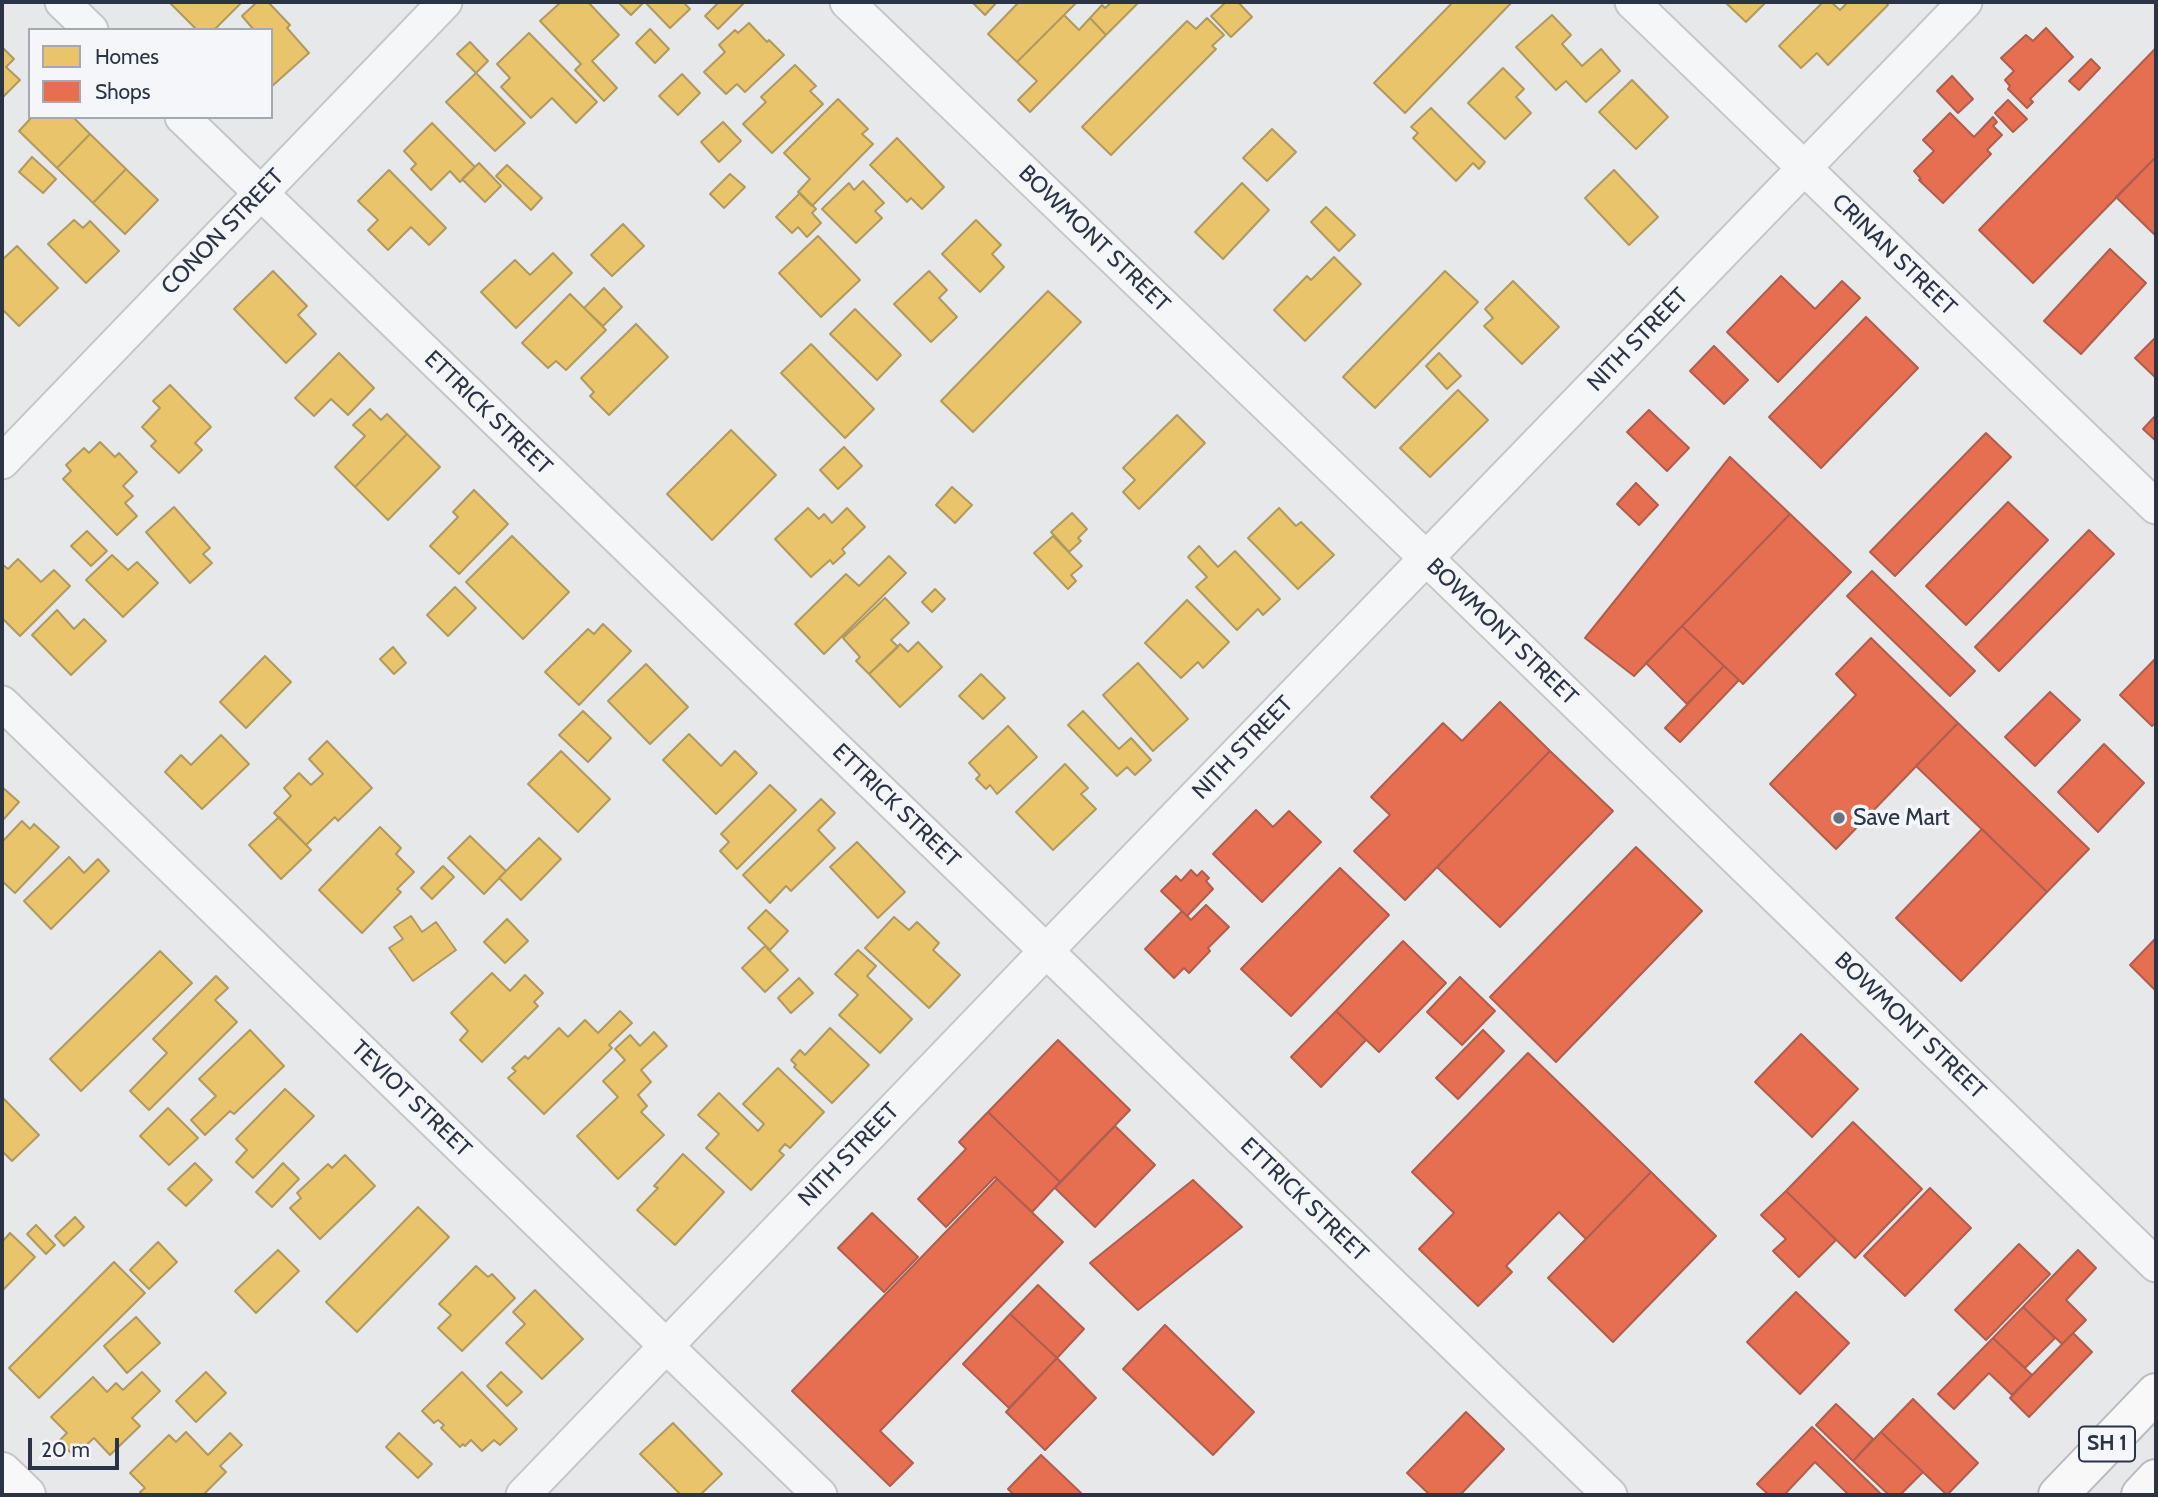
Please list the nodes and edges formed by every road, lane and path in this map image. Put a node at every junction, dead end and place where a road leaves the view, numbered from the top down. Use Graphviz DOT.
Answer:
graph roads {
  1 [pos="62,2"];
  2 [pos="445,2"];
  3 [pos="846,2"];
  4 [pos="1632,2"];
  5 [pos="1965,2"];
  6 [pos="89,28"];
  7 [pos="184,119"];
  8 [pos="1804,168"];
  9 [pos="261,193"];
  10 [pos="2,462"];
  11 [pos="2156,507"];
  12 [pos="1426,558"];
  13 [pos="2,703"];
  14 [pos="1046,951"];
  15 [pos="2156,1265"];
  16 [pos="665,1346"];
  17 [pos="2156,1393"];
  18 [pos="2,1472"];
  19 [pos="2156,1479"];
  20 [pos="26,1495"];
  21 [pos="523,1495"];
  22 [pos="820,1495"];
  23 [pos="1610,1495"];
  24 [pos="2058,1495"];
  25 [pos="2141,1495"];
  1 -- 6 [label="street"];
  2 -- 9 [label="street, CONON STREET"];
  3 -- 12 [label="street, BOWMONT STREET"];
  4 -- 8 [label="street, CRINAN STREET"];
  5 -- 8 [label="street, NITH STREET"];
  7 -- 9 [label="street, ETTRICK STREET"];
  8 -- 11 [label="street, CRINAN STREET"];
  8 -- 12 [label="street, NITH STREET"];
  9 -- 10 [label="street, CONON STREET"];
  9 -- 14 [label="street, ETTRICK STREET"];
  12 -- 14 [label="street, NITH STREET"];
  12 -- 15 [label="street, BOWMONT STREET"];
  13 -- 16 [label="street, TEVIOT STREET"];
  14 -- 16 [label="street, NITH STREET"];
  14 -- 23 [label="street, ETTRICK STREET"];
  16 -- 21 [label="street, NITH STREET"];
  16 -- 22 [label="street, TEVIOT STREET"];
  17 -- 24 [label="main road, SH 1"];
  18 -- 20 [label="main road"];
  19 -- 25 [label="main road, SH 1"];
}
